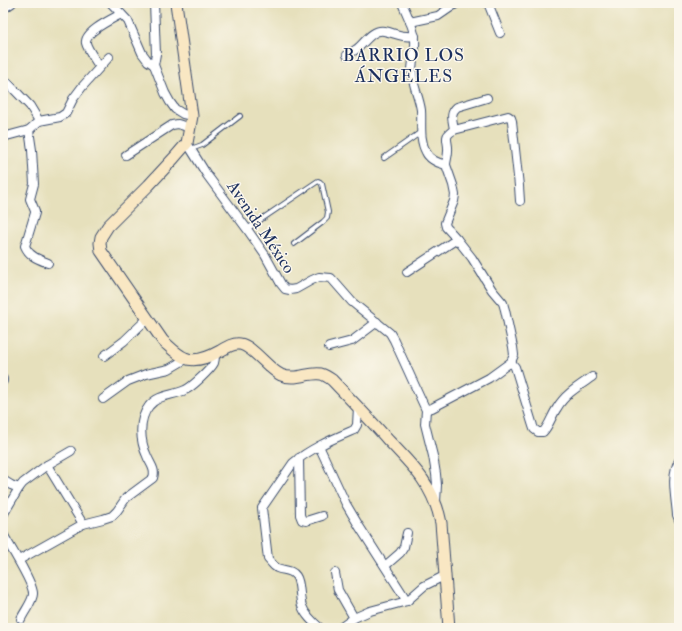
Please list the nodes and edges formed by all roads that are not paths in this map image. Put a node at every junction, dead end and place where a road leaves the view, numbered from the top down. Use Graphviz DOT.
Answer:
graph roads {
  1 [pos="12,3"];
  2 [pos="111,3"];
  3 [pos="154,3"];
  4 [pos="176,3"];
  5 [pos="402,3"];
  6 [pos="457,3"];
  7 [pos="488,3"];
  8 [pos="3,9"];
  9 [pos="120,14"];
  10 [pos="410,22"];
  11 [pos="500,33"];
  12 [pos="415,36"];
  13 [pos="347,55"];
  14 [pos="109,57"];
  15 [pos="97,63"];
  16 [pos="154,65"];
  17 [pos="3,78"];
  18 [pos="487,98"];
  19 [pos="240,116"];
  20 [pos="39,121"];
  21 [pos="191,122"];
  22 [pos="29,130"];
  23 [pos="454,130"];
  24 [pos="421,132"];
  25 [pos="3,137"];
  26 [pos="189,146"];
  27 [pos="126,154"];
  28 [pos="384,158"];
  29 [pos="446,165"];
  30 [pos="520,201"];
  31 [pos="247,229"];
  32 [pos="457,239"];
  33 [pos="294,244"];
  34 [pos="48,263"];
  35 [pos="407,272"];
  36 [pos="147,319"];
  37 [pos="377,322"];
  38 [pos="329,347"];
  39 [pos="215,354"];
  40 [pos="104,356"];
  41 [pos="186,359"];
  42 [pos="511,362"];
  43 [pos="592,377"];
  44 [pos="103,398"];
  45 [pos="358,407"];
  46 [pos="426,410"];
  47 [pos="319,446"];
  48 [pos="71,451"];
  49 [pos="299,458"];
  50 [pos="679,461"];
  51 [pos="47,465"];
  52 [pos="3,480"];
  53 [pos="19,488"];
  54 [pos="436,502"];
  55 [pos="3,515"];
  56 [pos="322,516"];
  57 [pos="679,520"];
  58 [pos="83,524"];
  59 [pos="407,533"];
  60 [pos="3,534"];
  61 [pos="19,560"];
  62 [pos="385,566"];
  63 [pos="335,573"];
  64 [pos="446,575"];
  65 [pos="407,601"];
  66 [pos="354,618"];
  67 [pos="21,619"];
  68 [pos="320,628"];
  69 [pos="340,628"];
  70 [pos="449,628"];
  1 -- 8 [label="street"];
  2 -- 9 [label="street"];
  3 -- 16 [label="street"];
  4 -- 21 [label="street"];
  5 -- 10 [label="street"];
  6 -- 10 [label="street"];
  7 -- 11 [label="street"];
  9 -- 15 [label="street"];
  9 -- 16 [label="street"];
  10 -- 12 [label="street"];
  12 -- 13 [label="street"];
  12 -- 24 [label="street"];
  14 -- 20 [label="street"];
  16 -- 21 [label="street"];
  17 -- 20 [label="street"];
  18 -- 23 [label="street"];
  19 -- 26 [label="lane"];
  20 -- 22 [label="street"];
  21 -- 26 [label="street"];
  21 -- 27 [label="street"];
  22 -- 25 [label="street"];
  22 -- 34 [label="street"];
  23 -- 29 [label="street"];
  23 -- 30 [label="street"];
  24 -- 28 [label="lane"];
  24 -- 29 [label="street"];
  26 -- 31 [label="street, Avenida México"];
  26 -- 36 [label="street"];
  29 -- 32 [label="street"];
  31 -- 33 [label="lane"];
  31 -- 37 [label="street, Avenida México"];
  32 -- 35 [label="street"];
  32 -- 42 [label="street"];
  36 -- 40 [label="street"];
  36 -- 41 [label="street"];
  37 -- 38 [label="street"];
  37 -- 46 [label="street, Avenida México"];
  39 -- 41 [label="street"];
  39 -- 45 [label="street"];
  39 -- 58 [label="street"];
  41 -- 44 [label="street"];
  42 -- 43 [label="street"];
  42 -- 46 [label="street"];
  45 -- 47 [label="street"];
  45 -- 54 [label="street"];
  46 -- 54 [label="street, Avenida México"];
  47 -- 49 [label="street"];
  47 -- 62 [label="street"];
  48 -- 51 [label="street"];
  49 -- 56 [label="street"];
  49 -- 68 [label="street"];
  50 -- 57 [label="street"];
  51 -- 53 [label="street"];
  51 -- 58 [label="street"];
  52 -- 53 [label="street"];
  53 -- 55 [label="street"];
  54 -- 64 [label="street"];
  58 -- 61 [label="street"];
  59 -- 62 [label="street"];
  60 -- 61 [label="street"];
  61 -- 67 [label="street"];
  62 -- 65 [label="street"];
  63 -- 66 [label="street"];
  64 -- 65 [label="street"];
  64 -- 70 [label="street"];
  65 -- 66 [label="street"];
  66 -- 69 [label="street"];
}
